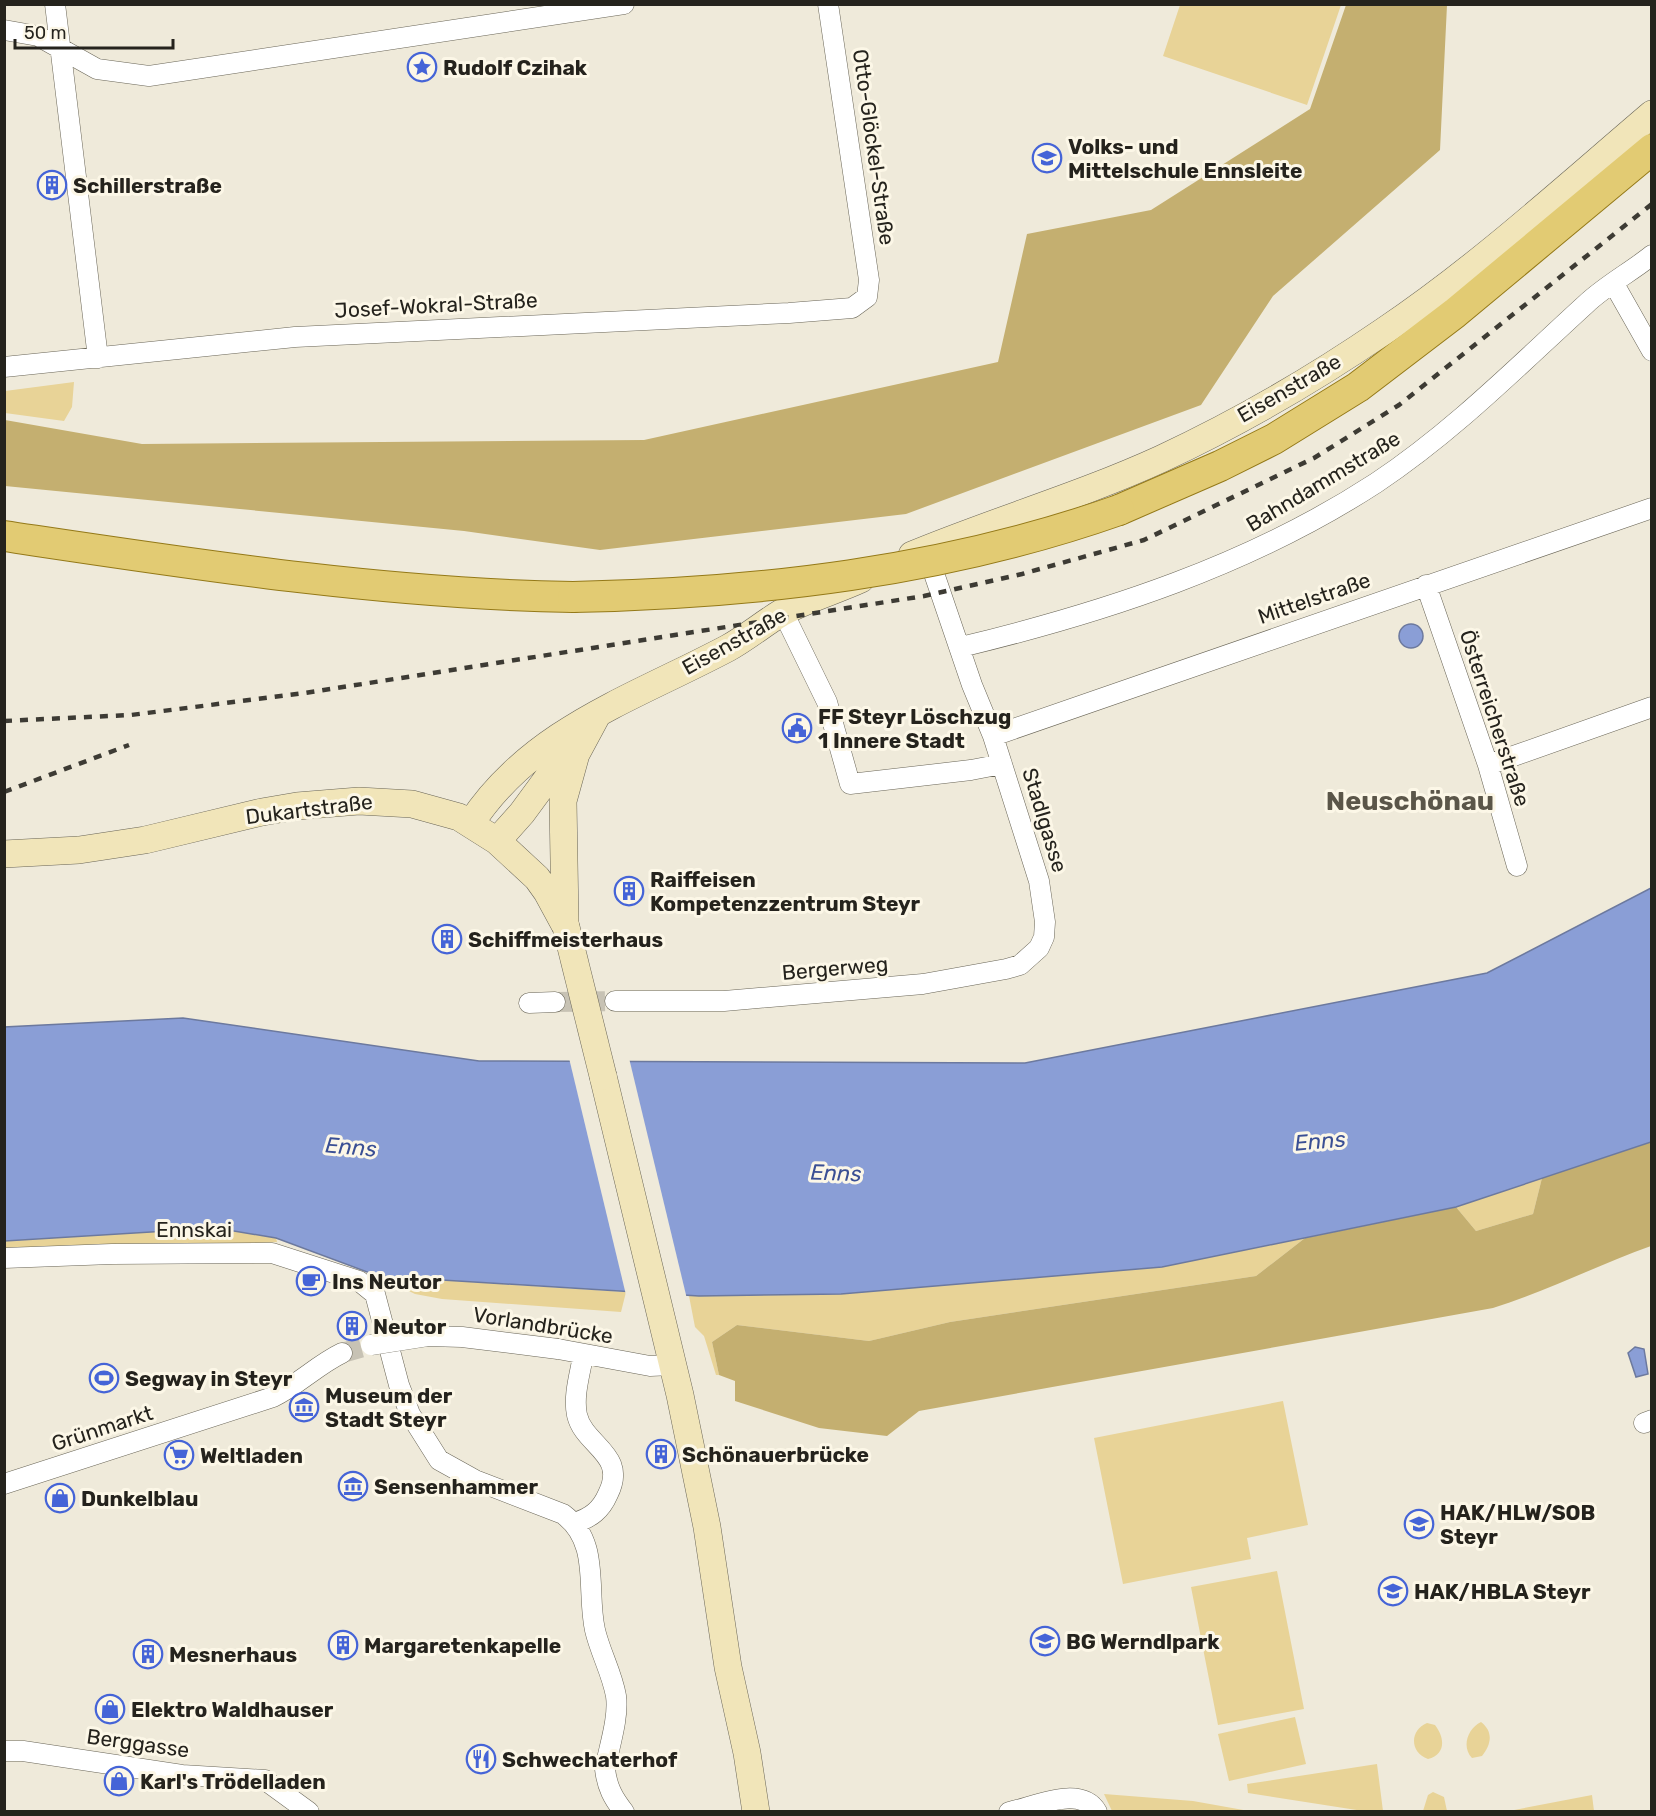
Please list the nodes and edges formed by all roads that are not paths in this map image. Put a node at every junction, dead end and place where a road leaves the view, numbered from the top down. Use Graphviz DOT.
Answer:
graph roads {
  1 [pos="55,4"];
  2 [pos="624,4"];
  3 [pos="828,4"];
  4 [pos="496,14"];
  5 [pos="4,30"];
  6 [pos="61,50"];
  7 [pos="1652,114"];
  8 [pos="1652,149"];
  9 [pos="1652,255"];
  10 [pos="1614,284"];
  11 [pos="867,297"];
  12 [pos="1652,351"];
  13 [pos="98,358"];
  14 [pos="4,367"];
  15 [pos="1652,508"];
  16 [pos="4,536"];
  17 [pos="926,550"];
  18 [pos="1426,585"];
  19 [pos="783,612"];
  20 [pos="961,647"];
  21 [pos="1652,707"];
  22 [pos="597,715"];
  23 [pos="993,736"];
  24 [pos="1002,764"];
  25 [pos="1488,765"];
  26 [pos="471,823"];
  27 [pos="496,841"];
  28 [pos="4,854"];
  29 [pos="1517,866"];
  30 [pos="566,927"];
  31 [pos="1044,937"];
  32 [pos="615,1001"];
  33 [pos="555,1002"];
  34 [pos="528,1003"];
  35 [pos="4,1258"];
  36 [pos="370,1345"];
  37 [pos="342,1353"];
  38 [pos="584,1356"];
  39 [pos="672,1365"];
  40 [pos="4,1484"];
  41 [pos="574,1523"];
  42 [pos="4,1751"];
  43 [pos="755,1809"];
  44 [pos="309,1812"];
  45 [pos="624,1812"];
  46 [pos="1009,1812"];
  47 [pos="1097,1812"];
  1 -- 6 [label="street"];
  2 -- 4 [label="street"];
  3 -- 11 [label="street, Otto-Glöckel-Straße"];
  4 -- 6 [label="street"];
  5 -- 6 [label="street"];
  6 -- 13 [label="street"];
  7 -- 17 [label="street, Eisenstraße"];
  8 -- 16 [label="main road, Eisenstraße, bridge"];
  9 -- 10 [label="street, Bahndammstraße"];
  10 -- 12 [label="street"];
  10 -- 20 [label="street, Bahndammstraße"];
  11 -- 13 [label="street, Josef-Wokral-Straße"];
  13 -- 14 [label="street, Josef-Wokral-Straße"];
  15 -- 18 [label="street, Mittelstraße"];
  17 -- 19 [label="street, Eisenstraße"];
  17 -- 20 [label="street, Stadlgasse"];
  18 -- 23 [label="street, Mittelstraße"];
  18 -- 25 [label="street, Österreicherstraße"];
  19 -- 22 [label="street, Eisenstraße"];
  19 -- 24 [label="street"];
  20 -- 23 [label="street, Stadlgasse"];
  21 -- 25 [label="street"];
  22 -- 26 [label="street, Eisenstraße"];
  22 -- 27 [label="street, Eisenstraße"];
  22 -- 30 [label="street"];
  23 -- 24 [label="street, Stadlgasse"];
  24 -- 31 [label="street, Stadlgasse"];
  25 -- 29 [label="street, Österreicherstraße"];
  26 -- 27 [label="street, Dukartstraße"];
  26 -- 28 [label="street, Dukartstraße"];
  27 -- 30 [label="street, Dukartstraße"];
  30 -- 39 [label="street, bridge"];
  31 -- 32 [label="street, Bergerweg"];
  33 -- 34 [label="street"];
  35 -- 41 [label="street, Ennskai"];
  36 -- 38 [label="street, Vorlandbrücke, bridge"];
  37 -- 40 [label="street, Grünmarkt"];
  38 -- 39 [label="street, Vorlandbrücke"];
  38 -- 41 [label="street"];
  39 -- 43 [label="street"];
  41 -- 45 [label="street"];
  42 -- 44 [label="street, Berggasse"];
  46 -- 47 [label="street"];
}
